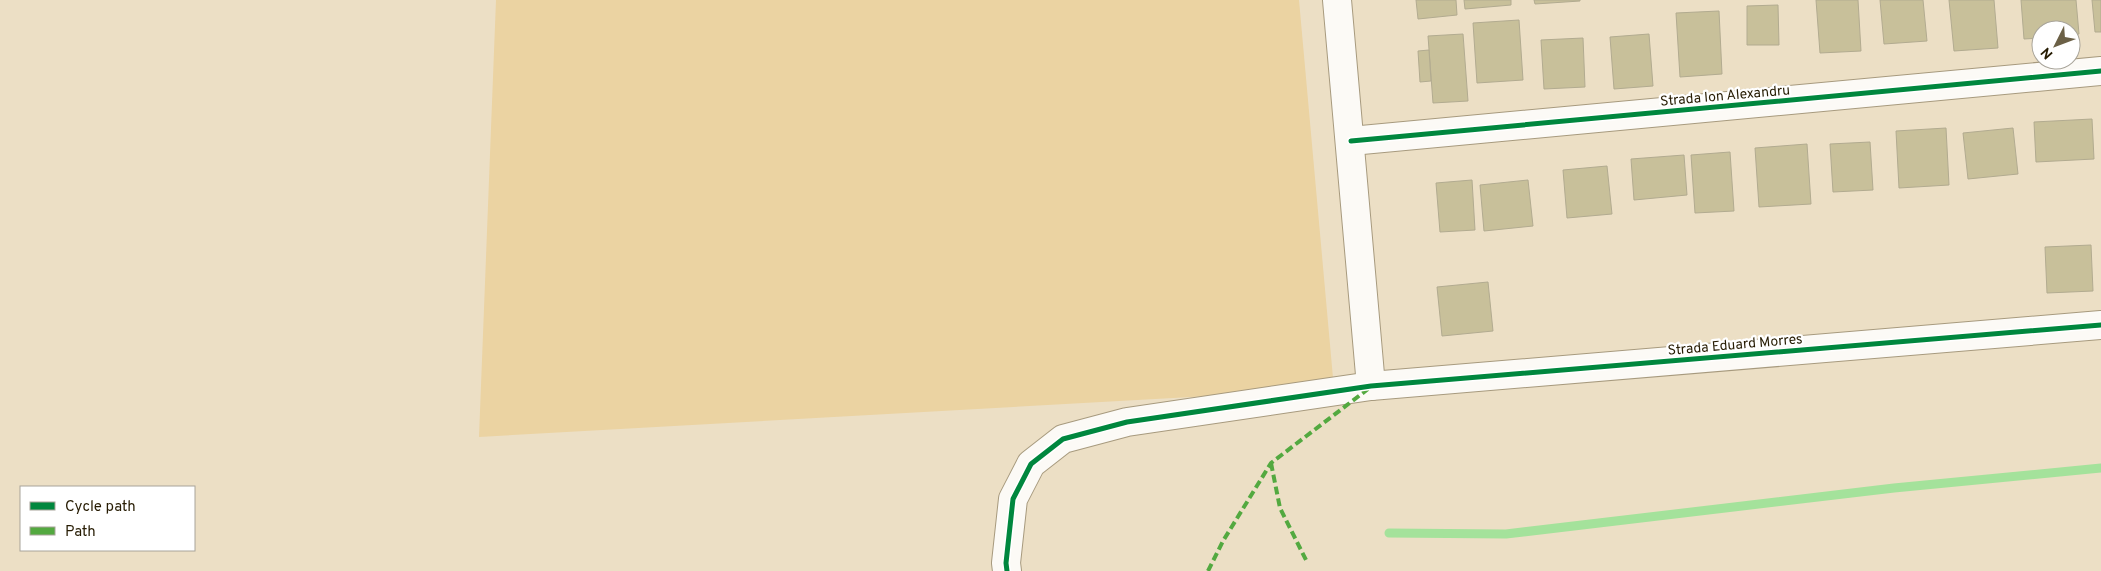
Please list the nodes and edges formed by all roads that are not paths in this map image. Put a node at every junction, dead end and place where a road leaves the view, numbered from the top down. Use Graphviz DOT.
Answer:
graph roads {
  1 [pos="1337,0"];
  2 [pos="2101,71"];
  3 [pos="1351,141"];
  4 [pos="2101,325"];
  5 [pos="1372,386"];
  6 [pos="1007,571"];
  1 -- 3 [label="street"];
  2 -- 3 [label="street, Strada Ion Alexandru"];
  3 -- 5 [label="street"];
  4 -- 5 [label="street, Strada Eduard Morres"];
  5 -- 6 [label="street, Strada Eduard Morres"];
}
